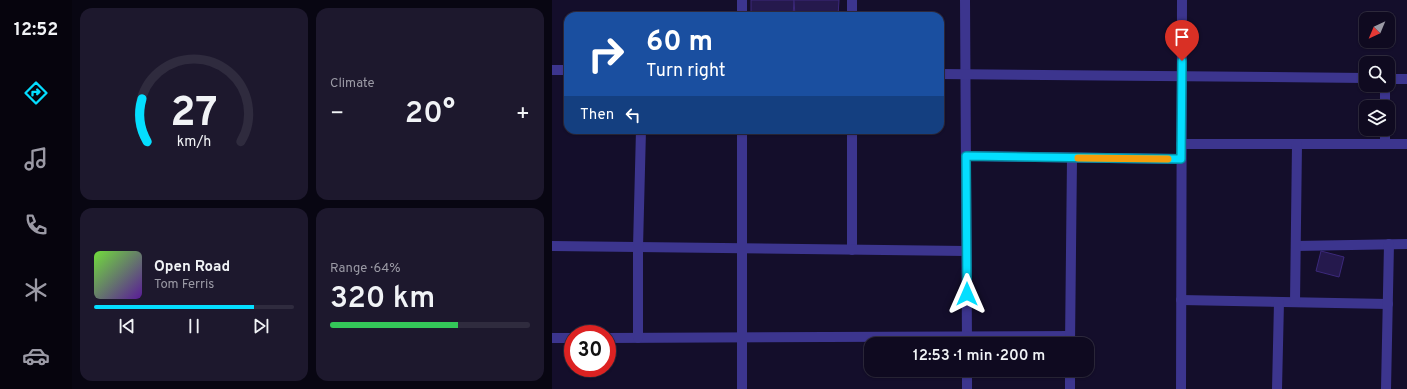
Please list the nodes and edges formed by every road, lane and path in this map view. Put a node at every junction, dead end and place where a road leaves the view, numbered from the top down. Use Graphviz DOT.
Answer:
graph roads {
  1 [pos="742,0"];
  2 [pos="852,0"];
  3 [pos="965,0"];
  4 [pos="1182,0"];
  5 [pos="742,12"];
  6 [pos="852,12"];
  7 [pos="552,70"];
  8 [pos="564,70"];
  9 [pos="944,74"];
  10 [pos="965,74"];
  11 [pos="1182,77"];
  12 [pos="1359,78"];
  13 [pos="1395,79"];
  14 [pos="1407,79"];
  15 [pos="641,134"];
  16 [pos="742,134"];
  17 [pos="852,134"];
  18 [pos="1385,136"];
  19 [pos="1181,144"];
  20 [pos="1297,144"];
  21 [pos="1385,144"];
  22 [pos="1407,144"];
  23 [pos="966,156"];
  24 [pos="1072,158"];
  25 [pos="1181,159"];
  26 [pos="1389,244"];
  27 [pos="1407,244"];
  28 [pos="552,246"];
  29 [pos="1296,246"];
  30 [pos="638,247"];
  31 [pos="742,248"];
  32 [pos="852,250"];
  33 [pos="966,252"];
  34 [pos="1181,300"];
  35 [pos="1279,302"];
  36 [pos="1295,302"];
  37 [pos="1388,304"];
  38 [pos="967,337"];
  39 [pos="1070,337"];
  40 [pos="552,338"];
  41 [pos="564,338"];
  42 [pos="616,338"];
  43 [pos="638,338"];
  44 [pos="742,338"];
  45 [pos="864,339"];
  46 [pos="967,377"];
  47 [pos="1070,377"];
  48 [pos="742,389"];
  49 [pos="967,389"];
  50 [pos="1070,389"];
  51 [pos="1181,389"];
  52 [pos="1277,389"];
  53 [pos="1386,389"];
  1 -- 5 [label="street"];
  2 -- 6 [label="street"];
  3 -- 10 [label="street"];
  4 -- 11 [label="street"];
  7 -- 8 [label="street"];
  9 -- 10 [label="street"];
  10 -- 11 [label="street"];
  10 -- 23 [label="street"];
  11 -- 12 [label="street"];
  11 -- 19 [label="street"];
  13 -- 14 [label="street"];
  15 -- 30 [label="street"];
  16 -- 31 [label="street"];
  17 -- 32 [label="street"];
  18 -- 21 [label="street"];
  19 -- 20 [label="street"];
  19 -- 25 [label="street"];
  20 -- 21 [label="street"];
  20 -- 29 [label="street"];
  21 -- 22 [label="street"];
  23 -- 24 [label="street"];
  23 -- 33 [label="street"];
  24 -- 25 [label="street"];
  24 -- 39 [label="street"];
  25 -- 34 [label="street"];
  26 -- 27 [label="street"];
  26 -- 29 [label="street"];
  26 -- 37 [label="street"];
  28 -- 30 [label="street"];
  29 -- 36 [label="street"];
  30 -- 31 [label="street"];
  30 -- 43 [label="street"];
  31 -- 32 [label="street"];
  31 -- 44 [label="street"];
  32 -- 33 [label="street"];
  33 -- 38 [label="street"];
  34 -- 35 [label="street"];
  34 -- 51 [label="street"];
  35 -- 36 [label="street"];
  35 -- 52 [label="street"];
  36 -- 37 [label="street"];
  37 -- 53 [label="street"];
  40 -- 41 [label="street"];
  42 -- 43 [label="street"];
  43 -- 44 [label="street"];
  44 -- 45 [label="street"];
  44 -- 48 [label="street"];
  46 -- 49 [label="street"];
  47 -- 50 [label="street"];
}
